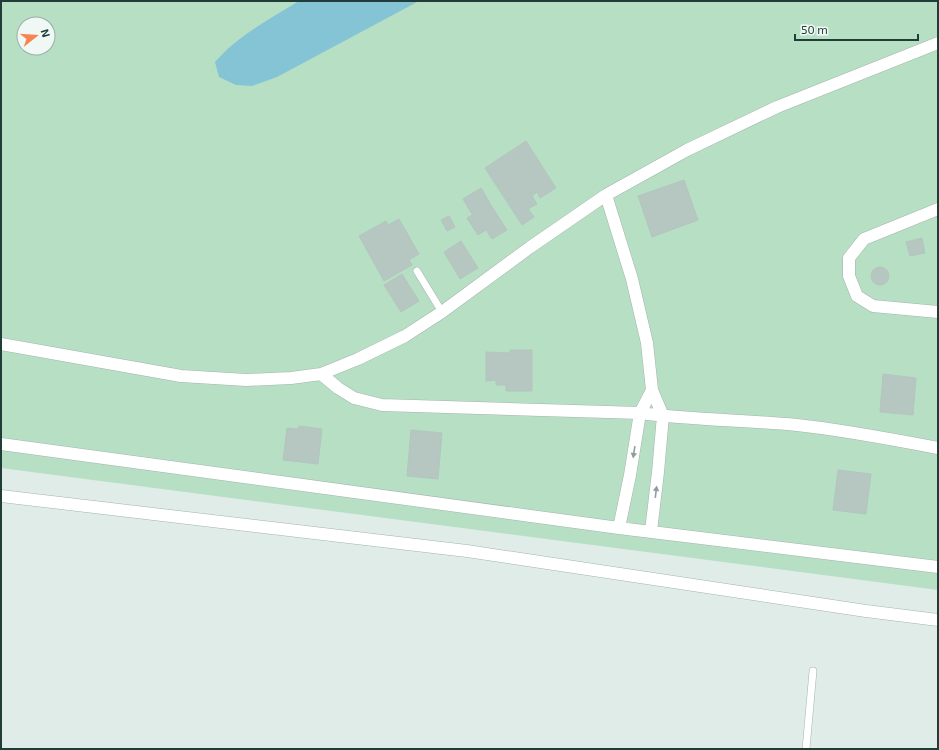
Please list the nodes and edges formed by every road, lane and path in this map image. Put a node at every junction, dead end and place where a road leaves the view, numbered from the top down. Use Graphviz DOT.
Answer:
graph roads {
  1 [pos="938,43"];
  2 [pos="606,195"];
  3 [pos="938,209"];
  4 [pos="417,271"];
  5 [pos="442,312"];
  6 [pos="938,312"];
  7 [pos="1,344"];
  8 [pos="321,374"];
  9 [pos="652,390"];
  10 [pos="640,413"];
  11 [pos="663,416"];
  12 [pos="1,444"];
  13 [pos="938,448"];
  14 [pos="1,496"];
  15 [pos="619,528"];
  16 [pos="651,531"];
  17 [pos="938,567"];
  18 [pos="938,620"];
  19 [pos="812,671"];
  20 [pos="806,749"];
  1 -- 2 [label="street"];
  2 -- 5 [label="street"];
  2 -- 9 [label="street"];
  3 -- 6 [label="street"];
  4 -- 5 [label="lane"];
  5 -- 8 [label="street"];
  7 -- 8 [label="street"];
  8 -- 10 [label="street"];
  9 -- 10 [label="street"];
  9 -- 11 [label="street"];
  10 -- 11 [label="street"];
  10 -- 15 [label="street, one-way"];
  11 -- 13 [label="street"];
  16 -- 11 [label="street, one-way"];
  12 -- 15 [label="street"];
  14 -- 18 [label="street"];
  15 -- 16 [label="street"];
  16 -- 17 [label="street"];
  19 -- 20 [label="lane"];
}
